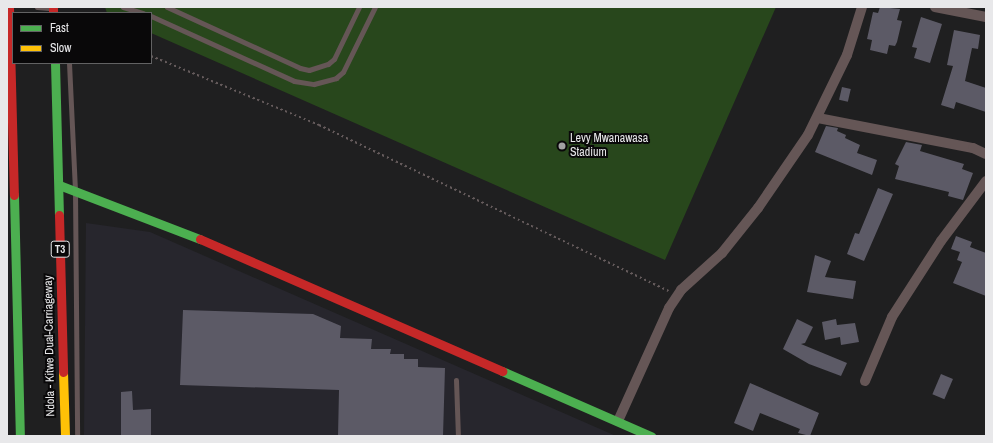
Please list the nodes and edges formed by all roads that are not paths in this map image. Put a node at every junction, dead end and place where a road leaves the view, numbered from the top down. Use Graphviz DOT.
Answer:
graph roads {
  1 [pos="9,7"];
  2 [pos="36,7"];
  3 [pos="123,7"];
  4 [pos="167,7"];
  5 [pos="359,7"];
  6 [pos="375,7"];
  7 [pos="862,7"];
  8 [pos="935,7"];
  9 [pos="54,9"];
  10 [pos="140,10"];
  11 [pos="152,16"];
  12 [pos="986,17"];
  13 [pos="55,64"];
  14 [pos="69,64"];
  15 [pos="818,118"];
  16 [pos="986,154"];
  17 [pos="986,182"];
  18 [pos="59,185"];
  19 [pos="75,191"];
  20 [pos="456,380"];
  21 [pos="865,381"];
  22 [pos="618,422"];
  23 [pos="20,436"];
  24 [pos="65,436"];
  25 [pos="77,436"];
  26 [pos="458,436"];
  27 [pos="651,436"];
  1 -- 23 [label="main road"];
  2 -- 9 [label="lane"];
  3 -- 10 [label="lane"];
  4 -- 5 [label="lane"];
  6 -- 11 [label="lane"];
  7 -- 15 [label="street"];
  8 -- 12 [label="street"];
  13 -- 18 [label="main road, Ndola - Kitwe Dual-Carriageway / T3"];
  14 -- 19 [label="lane"];
  15 -- 16 [label="street"];
  15 -- 22 [label="street"];
  17 -- 21 [label="street"];
  18 -- 19 [label="main road"];
  18 -- 24 [label="main road, Ndola - Kitwe Dual-Carriageway / T3"];
  19 -- 22 [label="main road"];
  19 -- 25 [label="lane"];
  20 -- 26 [label="lane"];
  22 -- 27 [label="main road"];
}
